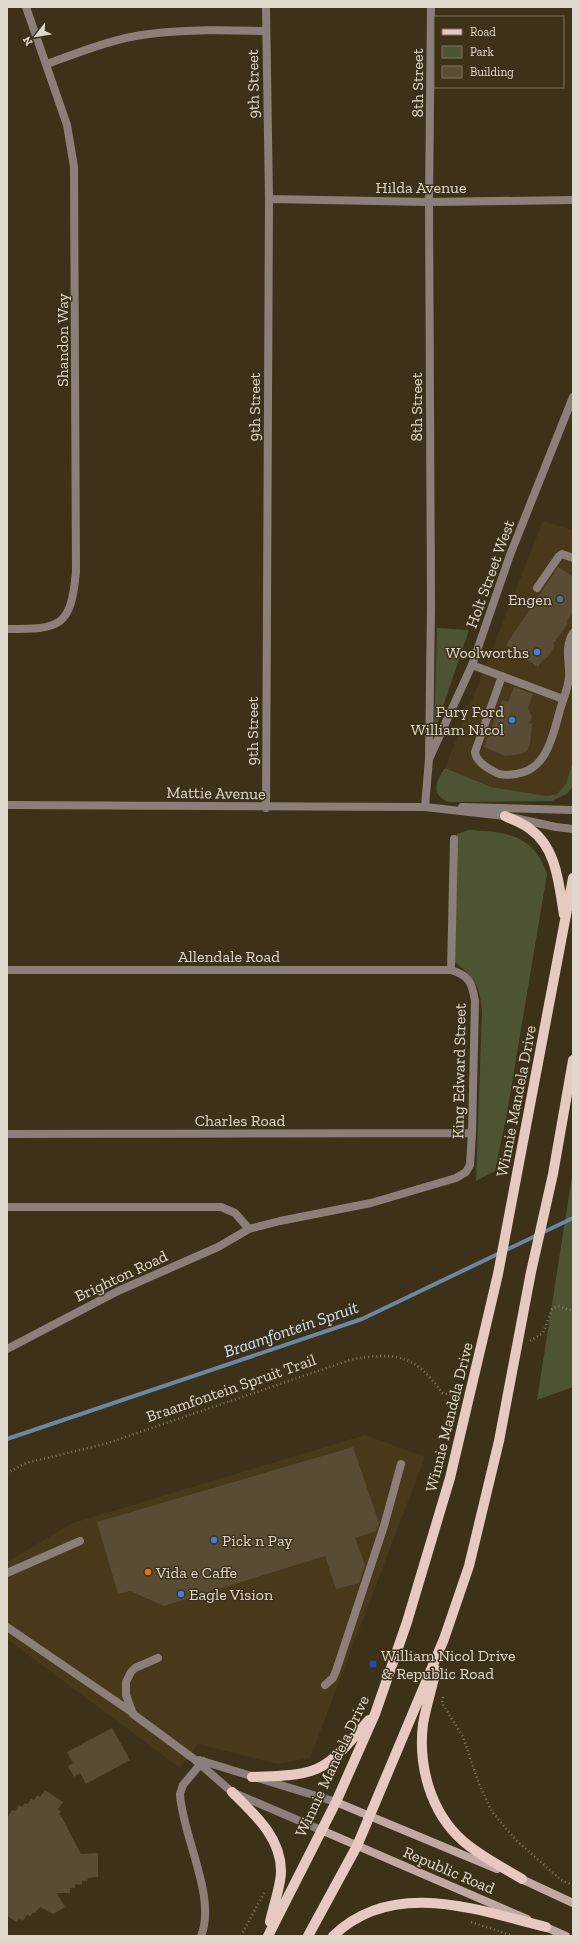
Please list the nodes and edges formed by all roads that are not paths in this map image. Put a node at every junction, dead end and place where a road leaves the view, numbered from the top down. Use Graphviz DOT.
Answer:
graph roads {
  1 [pos="26,7"];
  2 [pos="266,7"];
  3 [pos="431,7"];
  4 [pos="266,31"];
  5 [pos="433,41"];
  6 [pos="46,64"];
  7 [pos="269,199"];
  8 [pos="573,200"];
  9 [pos="429,202"];
  10 [pos="573,397"];
  11 [pos="573,558"];
  12 [pos="537,588"];
  13 [pos="7,629"];
  14 [pos="573,633"];
  15 [pos="472,665"];
  16 [pos="502,676"];
  17 [pos="564,699"];
  18 [pos="429,759"];
  19 [pos="7,805"];
  20 [pos="425,807"];
  21 [pos="266,808"];
  22 [pos="573,810"];
  23 [pos="505,816"];
  24 [pos="573,829"];
  25 [pos="454,839"];
  26 [pos="573,878"];
  27 [pos="566,923"];
  28 [pos="7,970"];
  29 [pos="452,970"];
  30 [pos="573,1060"];
  31 [pos="472,1133"];
  32 [pos="7,1134"];
  33 [pos="456,1178"];
  34 [pos="7,1207"];
  35 [pos="249,1229"];
  36 [pos="7,1349"];
  37 [pos="401,1464"];
  38 [pos="80,1541"];
  39 [pos="7,1573"];
  40 [pos="7,1627"];
  41 [pos="444,1639"];
  42 [pos="158,1658"];
  43 [pos="325,1685"];
  44 [pos="133,1714"];
  45 [pos="375,1714"];
  46 [pos="199,1761"];
  47 [pos="252,1777"];
  48 [pos="232,1792"];
  49 [pos="336,1802"];
  50 [pos="370,1815"];
  51 [pos="321,1830"];
  52 [pos="357,1846"];
  53 [pos="522,1879"];
  54 [pos="573,1903"];
  55 [pos="546,1927"];
  56 [pos="201,1936"];
  57 [pos="267,1936"];
  58 [pos="308,1936"];
  59 [pos="333,1936"];
  60 [pos="566,1936"];
  1 -- 6 [label="street, Shandon Way"];
  2 -- 4 [label="street, 9th Street"];
  3 -- 5 [label="street, 8th Street"];
  4 -- 6 [label="street"];
  4 -- 7 [label="street, 9th Street"];
  5 -- 9 [label="street, 8th Street"];
  6 -- 13 [label="street, Shandon Way"];
  7 -- 9 [label="street, Hilda Avenue"];
  7 -- 21 [label="street, 9th Street"];
  8 -- 9 [label="street, Hilda Avenue"];
  9 -- 18 [label="street, 8th Street"];
  10 -- 15 [label="street, Holt Street West"];
  11 -- 12 [label="street"];
  14 -- 17 [label="street"];
  15 -- 16 [label="street"];
  15 -- 18 [label="street, Holt Street West"];
  16 -- 17 [label="street"];
  16 -- 17 [label="street"];
  18 -- 20 [label="street, 8th Street"];
  19 -- 21 [label="street, Mattie Avenue"];
  20 -- 21 [label="street, Mattie Avenue"];
  20 -- 22 [label="street, Mattie Avenue"];
  20 -- 23 [label="street, Mattie Avenue"];
  23 -- 24 [label="street, Mattie Avenue"];
  23 -- 27 [label="main road"];
  25 -- 29 [label="street"];
  26 -- 27 [label="main road, Winnie Mandela Drive"];
  27 -- 45 [label="main road, Winnie Mandela Drive"];
  28 -- 29 [label="street, Allendale Road"];
  29 -- 31 [label="street, King Edward Street"];
  30 -- 41 [label="main road"];
  31 -- 32 [label="street, Charles Road"];
  31 -- 33 [label="street, King Edward Street"];
  33 -- 35 [label="street, Brighton Road"];
  34 -- 35 [label="street"];
  35 -- 36 [label="street, Brighton Road"];
  37 -- 43 [label="street"];
  38 -- 39 [label="street"];
  40 -- 44 [label="street"];
  41 -- 50 [label="main road"];
  41 -- 53 [label="main road"];
  42 -- 44 [label="street"];
  44 -- 46 [label="street"];
  45 -- 47 [label="main road"];
  45 -- 49 [label="main road, Winnie Mandela Drive"];
  46 -- 47 [label="street"];
  46 -- 48 [label="street"];
  46 -- 56 [label="street"];
  47 -- 49 [label="street"];
  48 -- 51 [label="street"];
  48 -- 57 [label="main road"];
  49 -- 50 [label="main road, Republic Road"];
  49 -- 51 [label="main road, Winnie Mandela Drive"];
  50 -- 52 [label="main road"];
  50 -- 53 [label="main road, Republic Road"];
  51 -- 52 [label="main road, Republic Road"];
  51 -- 57 [label="main road, Winnie Mandela Drive"];
  52 -- 55 [label="main road, Republic Road"];
  52 -- 58 [label="main road"];
  53 -- 54 [label="main road, Republic Road"];
  55 -- 59 [label="main road"];
  55 -- 60 [label="main road, Republic Road"];
}
